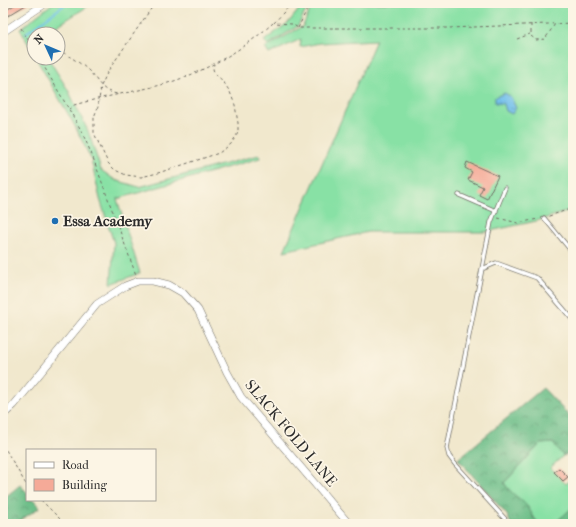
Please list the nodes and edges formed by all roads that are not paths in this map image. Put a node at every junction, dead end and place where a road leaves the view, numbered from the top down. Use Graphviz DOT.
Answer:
graph roads {
  1 [pos="46,3"];
  2 [pos="3,32"];
  3 [pos="505,188"];
  4 [pos="459,195"];
  5 [pos="496,211"];
  6 [pos="544,218"];
  7 [pos="573,253"];
  8 [pos="482,269"];
  9 [pos="573,320"];
  10 [pos="3,415"];
  11 [pos="349,524"];
  12 [pos="507,524"];
  1 -- 2 [label="street"];
  3 -- 5 [label="lane"];
  4 -- 5 [label="lane"];
  5 -- 8 [label="lane"];
  6 -- 7 [label="lane"];
  8 -- 9 [label="lane"];
  8 -- 12 [label="lane"];
  10 -- 11 [label="street, SLACK FOLD LANE"];
}
